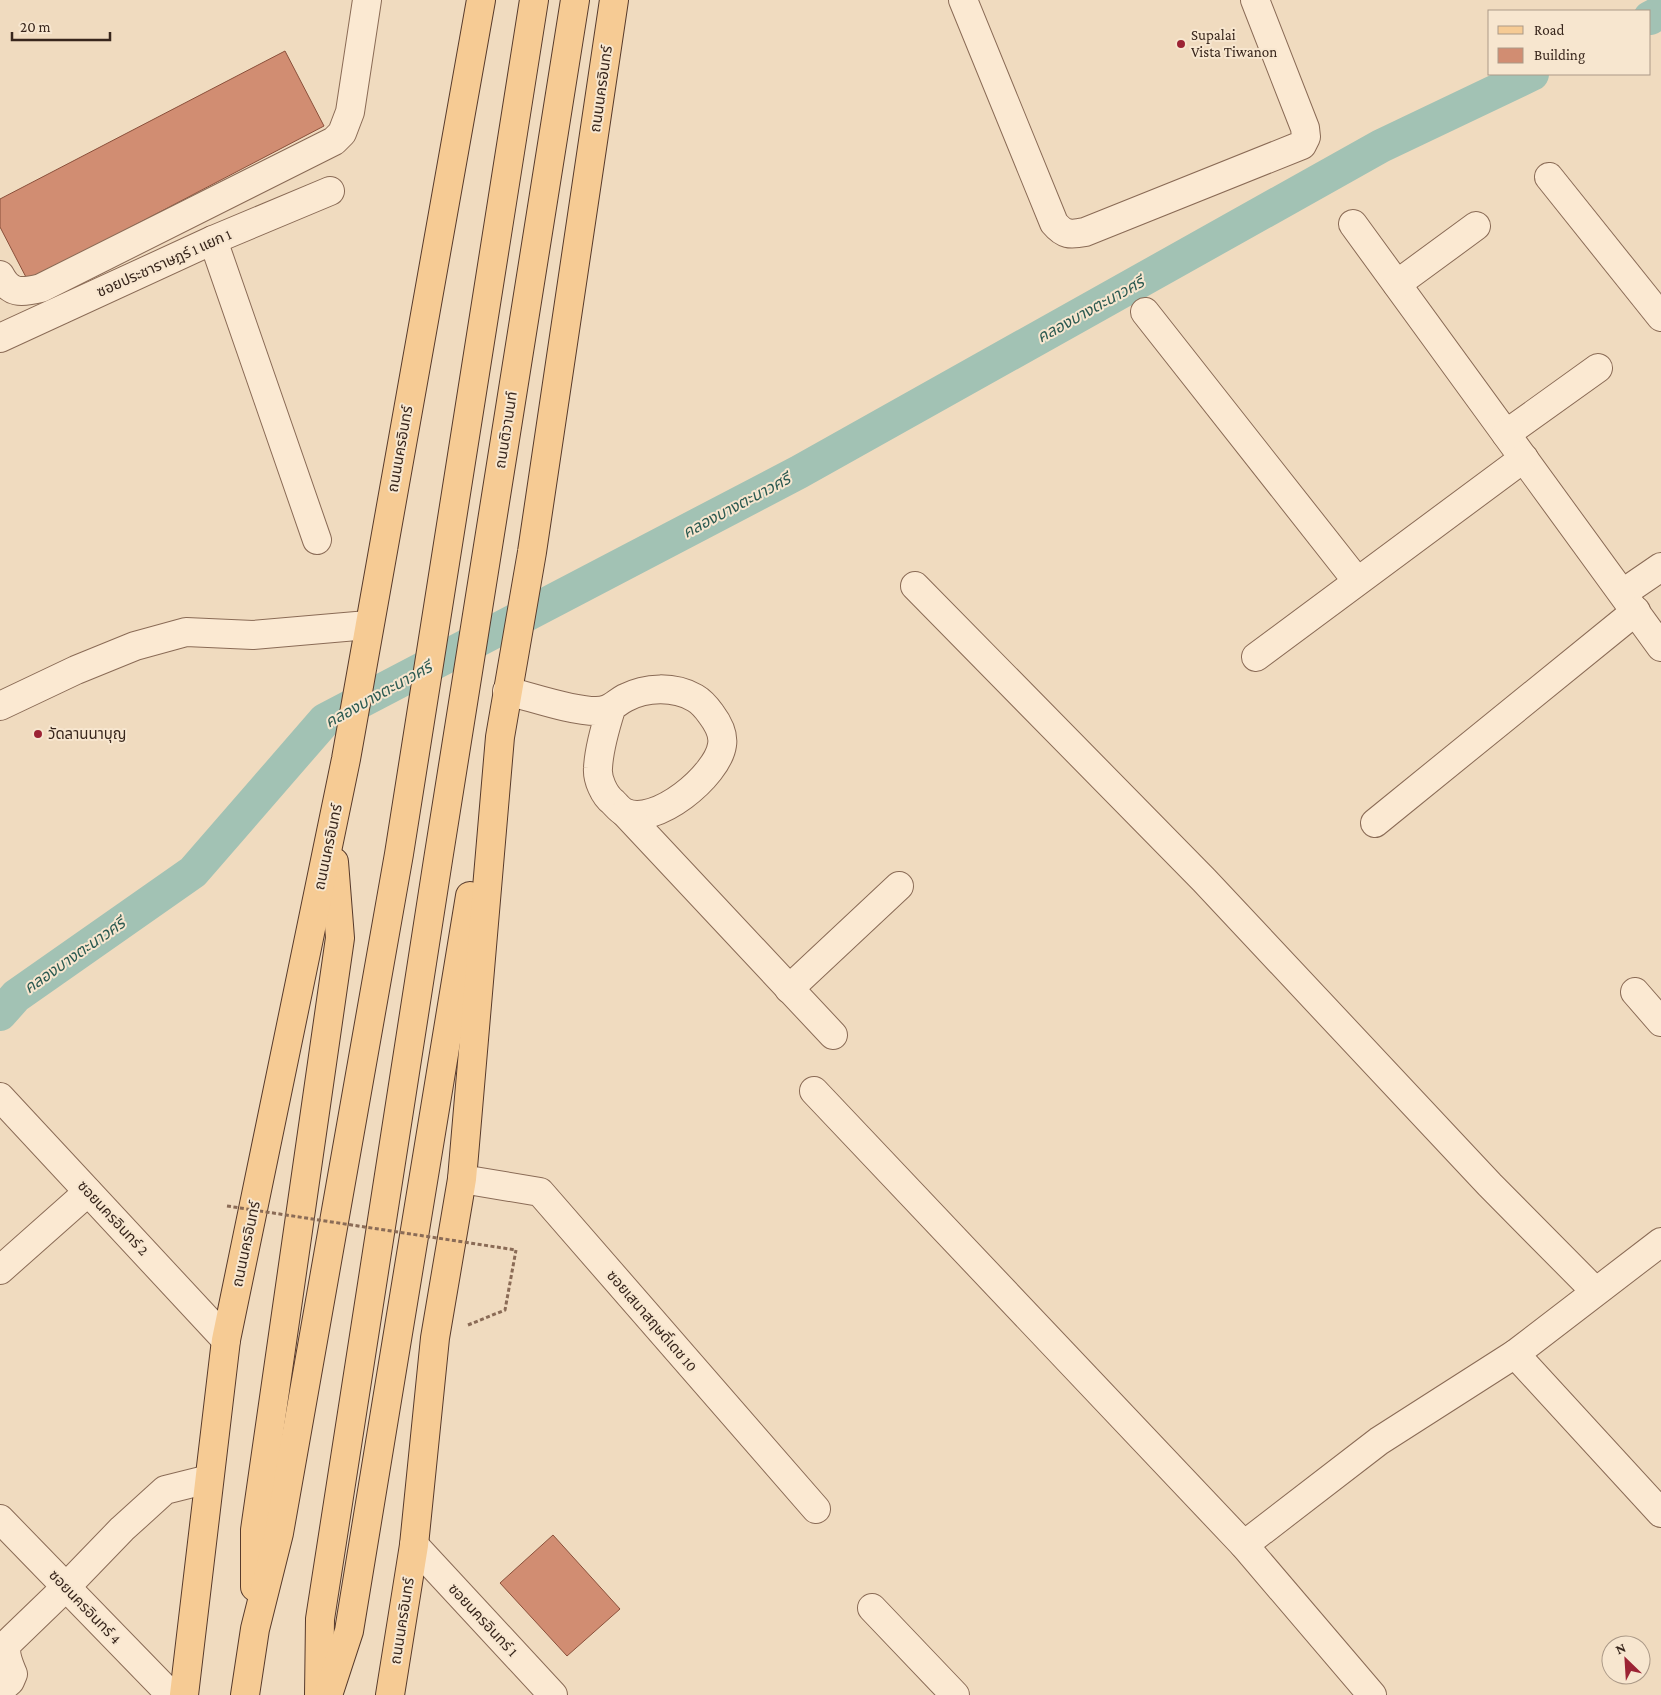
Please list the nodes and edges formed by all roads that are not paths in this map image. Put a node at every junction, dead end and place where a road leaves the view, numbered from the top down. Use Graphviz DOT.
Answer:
graph roads {
  1 [pos="367,0"];
  2 [pos="481,0"];
  3 [pos="534,0"];
  4 [pos="574,0"];
  5 [pos="614,0"];
  6 [pos="963,0"];
  7 [pos="1256,0"];
  8 [pos="1549,177"];
  9 [pos="330,191"];
  10 [pos="1353,224"];
  11 [pos="1476,226"];
  12 [pos="213,240"];
  13 [pos="0,274"];
  14 [pos="1397,284"];
  15 [pos="1145,312"];
  16 [pos="1661,317"];
  17 [pos="0,338"];
  18 [pos="1598,368"];
  19 [pos="1506,434"];
  20 [pos="1524,458"];
  21 [pos="317,540"];
  22 [pos="1661,566"];
  23 [pos="1357,581"];
  24 [pos="915,586"];
  25 [pos="1629,602"];
  26 [pos="367,634"];
  27 [pos="1661,647"];
  28 [pos="1256,657"];
  29 [pos="507,691"];
  30 [pos="0,706"];
  31 [pos="611,709"];
  32 [pos="496,788"];
  33 [pos="625,813"];
  34 [pos="1375,823"];
  35 [pos="332,828"];
  36 [pos="899,886"];
  37 [pos="789,989"];
  38 [pos="1635,992"];
  39 [pos="1661,1022"];
  40 [pos="833,1035"];
  41 [pos="814,1091"];
  42 [pos="0,1097"];
  43 [pos="462,1179"];
  44 [pos="88,1192"];
  45 [pos="1661,1242"];
  46 [pos="0,1270"];
  47 [pos="1595,1291"];
  48 [pos="226,1340"];
  49 [pos="1515,1354"];
  50 [pos="209,1479"];
  51 [pos="816,1509"];
  52 [pos="1661,1513"];
  53 [pos="0,1519"];
  54 [pos="414,1544"];
  55 [pos="1244,1545"];
  56 [pos="66,1587"];
  57 [pos="872,1608"];
  58 [pos="255,1629"];
  59 [pos="0,1690"];
  60 [pos="171,1695"];
  61 [pos="184,1695"];
  62 [pos="244,1695"];
  63 [pos="319,1695"];
  64 [pos="328,1695"];
  65 [pos="390,1695"];
  66 [pos="553,1695"];
  67 [pos="955,1695"];
  68 [pos="1372,1695"];
  1 -- 13 [label="street"];
  2 -- 26 [label="main road, ถนนนครอินทร์"];
  3 -- 58 [label="main road"];
  4 -- 63 [label="main road, ถนนติวานนท์"];
  5 -- 29 [label="main road, ถนนนครอินทร์"];
  6 -- 7 [label="street"];
  8 -- 16 [label="street"];
  9 -- 12 [label="street, ซอยประชาราษฎร์ 1 แยก 1"];
  10 -- 14 [label="street"];
  11 -- 14 [label="street"];
  12 -- 17 [label="street, ซอยประชาราษฎร์ 1 แยก 1"];
  12 -- 21 [label="street"];
  14 -- 19 [label="street"];
  15 -- 23 [label="street"];
  18 -- 19 [label="street"];
  19 -- 20 [label="street"];
  20 -- 23 [label="street"];
  20 -- 25 [label="street"];
  22 -- 25 [label="street"];
  23 -- 28 [label="street"];
  24 -- 47 [label="street"];
  25 -- 27 [label="street"];
  25 -- 34 [label="street"];
  26 -- 30 [label="street"];
  26 -- 35 [label="main road, ถนนนครอินทร์"];
  29 -- 31 [label="street"];
  29 -- 32 [label="main road, ถนนนครอินทร์"];
  31 -- 33 [label="street"];
  31 -- 33 [label="street"];
  32 -- 43 [label="main road, ถนนนครอินทร์"];
  32 -- 64 [label="main road"];
  33 -- 37 [label="street"];
  35 -- 48 [label="main road, ถนนนครอินทร์"];
  35 -- 58 [label="main road"];
  36 -- 37 [label="street"];
  37 -- 40 [label="street"];
  38 -- 39 [label="street"];
  41 -- 55 [label="street"];
  42 -- 44 [label="street, ซอยนครอินทร์ 2"];
  43 -- 51 [label="street, ซอยเสนาสฤษดิ์เดช 10"];
  43 -- 54 [label="main road, ถนนนครอินทร์"];
  44 -- 46 [label="street"];
  44 -- 48 [label="street, ซอยนครอินทร์ 2"];
  45 -- 47 [label="street"];
  47 -- 49 [label="street"];
  48 -- 50 [label="main road, ถนนนครอินทร์"];
  49 -- 52 [label="street"];
  49 -- 55 [label="street"];
  50 -- 56 [label="street"];
  50 -- 61 [label="main road, ถนนนครอินทร์"];
  53 -- 56 [label="street, ซอยนครอินทร์ 4"];
  54 -- 65 [label="main road, ถนนนครอินทร์"];
  54 -- 66 [label="street, ซอยนครอินทร์ 1"];
  55 -- 68 [label="street"];
  56 -- 59 [label="street"];
  56 -- 60 [label="street, ซอยนครอินทร์ 4"];
  57 -- 67 [label="street"];
  58 -- 62 [label="main road"];
}
